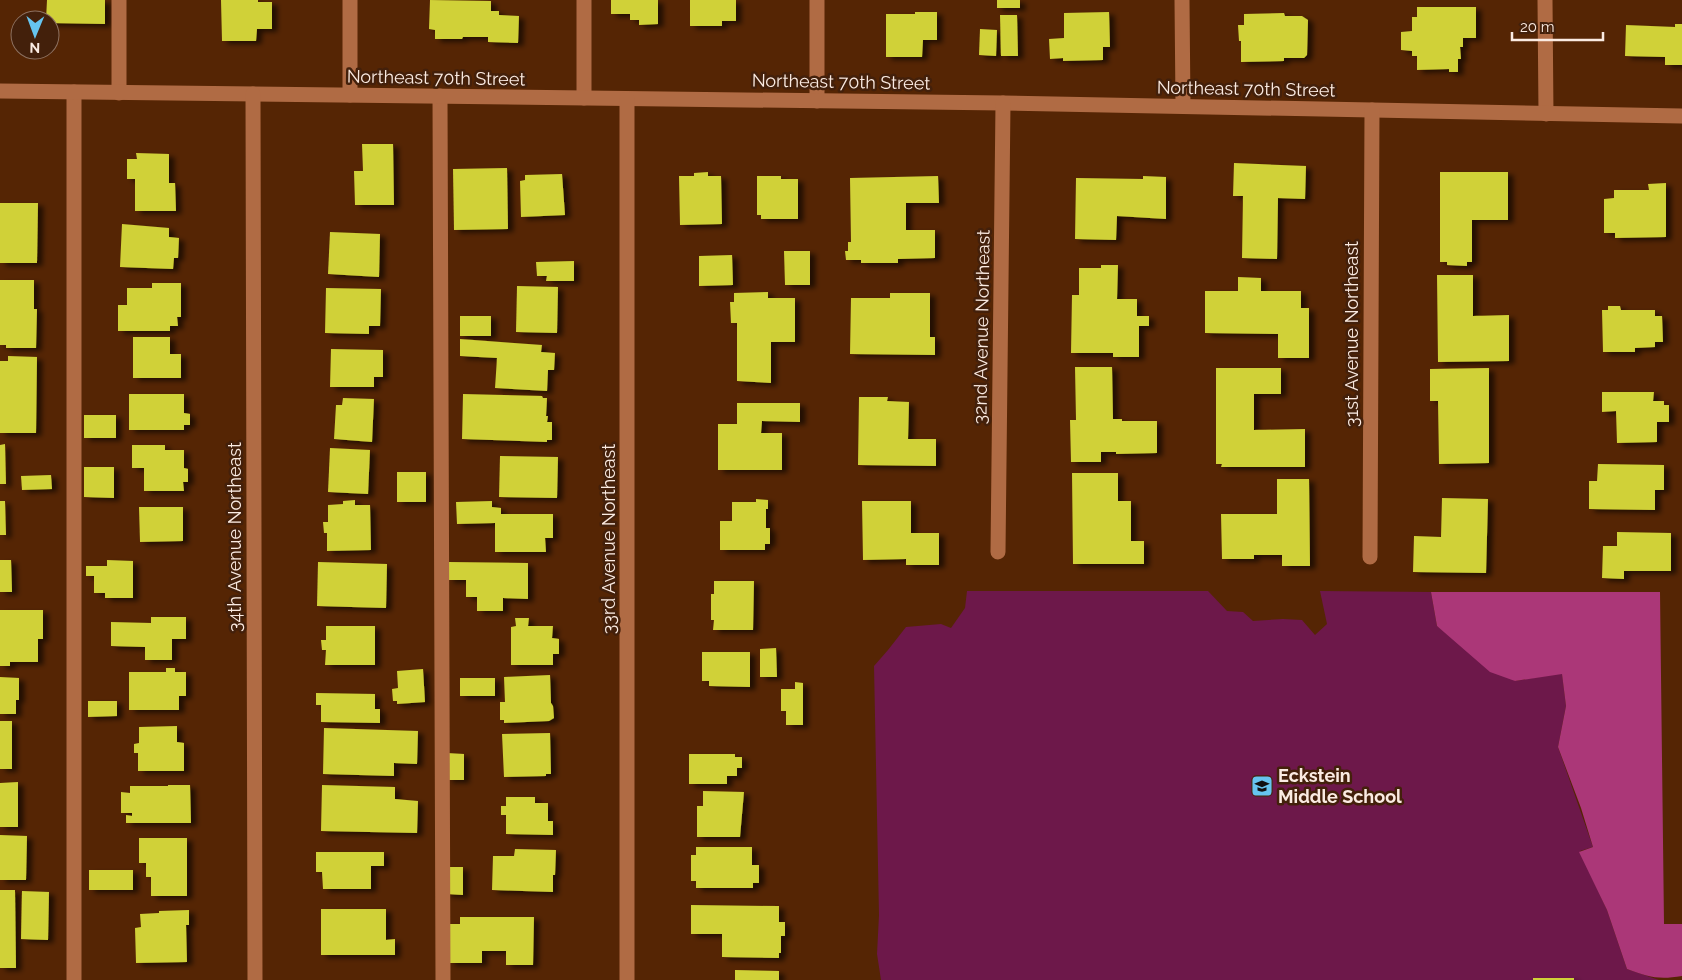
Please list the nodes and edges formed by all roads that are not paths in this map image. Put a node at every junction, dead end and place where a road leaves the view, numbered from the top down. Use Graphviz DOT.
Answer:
graph roads {
  1 [pos="119,0"];
  2 [pos="350,0"];
  3 [pos="584,0"];
  4 [pos="817,0"];
  5 [pos="1182,0"];
  6 [pos="1545,0"];
  7 [pos="0,91"];
  8 [pos="74,92"];
  9 [pos="119,93"];
  10 [pos="253,94"];
  11 [pos="350,95"];
  12 [pos="440,96"];
  13 [pos="584,98"];
  14 [pos="627,99"];
  15 [pos="817,101"];
  16 [pos="1004,103"];
  17 [pos="1183,106"];
  18 [pos="1372,110"];
  19 [pos="1546,114"];
  20 [pos="1682,116"];
  21 [pos="998,552"];
  22 [pos="1370,557"];
  23 [pos="74,980"];
  24 [pos="255,980"];
  25 [pos="443,980"];
  26 [pos="627,980"];
  1 -- 9 [label="street"];
  2 -- 11 [label="street"];
  3 -- 13 [label="street"];
  4 -- 15 [label="street"];
  5 -- 17 [label="street"];
  6 -- 19 [label="street"];
  7 -- 8 [label="street, Northeast 70th Street"];
  8 -- 9 [label="street, Northeast 70th Street"];
  8 -- 23 [label="street"];
  9 -- 10 [label="street, Northeast 70th Street"];
  10 -- 11 [label="street, Northeast 70th Street"];
  10 -- 24 [label="street, 34th Avenue Northeast"];
  11 -- 12 [label="street, Northeast 70th Street"];
  12 -- 13 [label="street, Northeast 70th Street"];
  12 -- 25 [label="street"];
  13 -- 14 [label="street, Northeast 70th Street"];
  14 -- 15 [label="street, Northeast 70th Street"];
  14 -- 26 [label="street, 33rd Avenue Northeast"];
  15 -- 16 [label="street, Northeast 70th Street"];
  16 -- 17 [label="street, Northeast 70th Street"];
  16 -- 21 [label="street, 32nd Avenue Northeast"];
  17 -- 18 [label="street, Northeast 70th Street"];
  18 -- 19 [label="street, Northeast 70th Street"];
  18 -- 22 [label="street, 31st Avenue Northeast"];
  19 -- 20 [label="street, Northeast 70th Street"];
}
